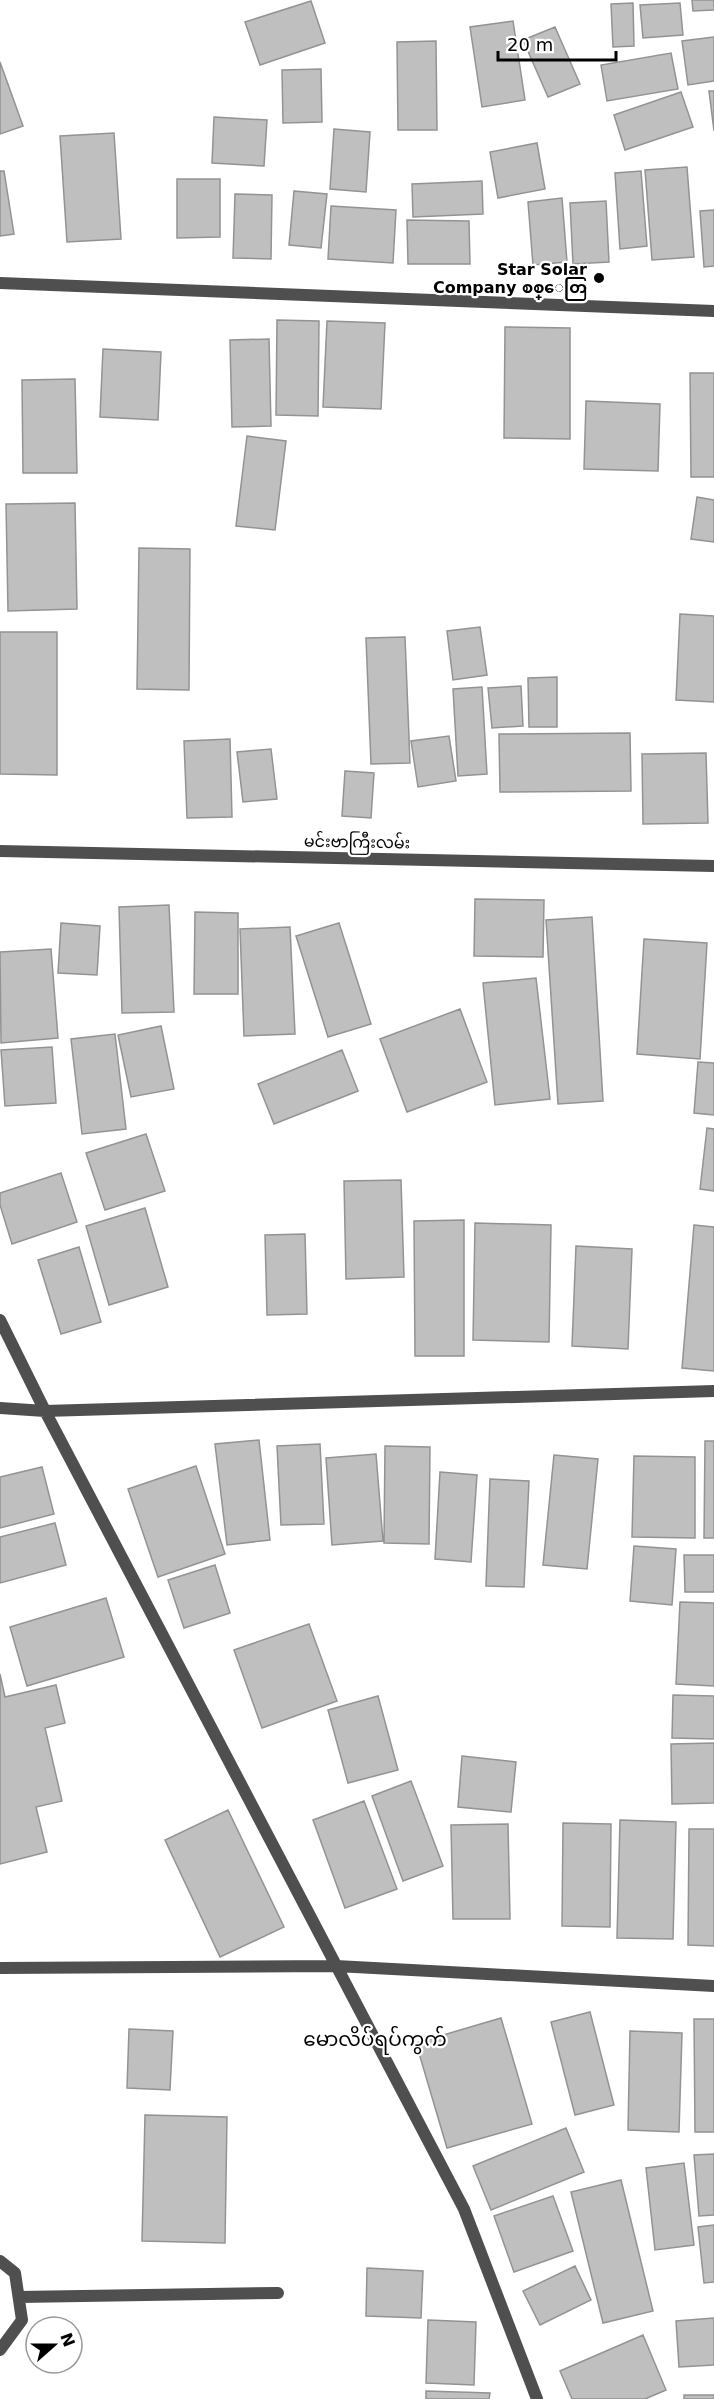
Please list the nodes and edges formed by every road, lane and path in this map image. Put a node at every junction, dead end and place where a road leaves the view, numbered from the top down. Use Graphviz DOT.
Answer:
graph roads {
  1 [pos="0,283"];
  2 [pos="714,311"];
  3 [pos="0,851"];
  4 [pos="714,866"];
  5 [pos="0,1320"];
  6 [pos="714,1390"];
  7 [pos="0,1408"];
  8 [pos="45,1411"];
  9 [pos="336,1966"];
  10 [pos="0,1968"];
  11 [pos="714,1986"];
  12 [pos="0,2261"];
  13 [pos="278,2293"];
  14 [pos="19,2297"];
  15 [pos="0,2350"];
  16 [pos="537,2399"];
  1 -- 2 [label="street"];
  3 -- 4 [label="street, မင်းဗာကြီးလမ်း"];
  5 -- 8 [label="street"];
  6 -- 8 [label="street"];
  7 -- 8 [label="street"];
  8 -- 9 [label="street"];
  9 -- 10 [label="street"];
  9 -- 11 [label="street"];
  9 -- 16 [label="street"];
  12 -- 14 [label="street"];
  13 -- 14 [label="street"];
  14 -- 15 [label="street"];
}
